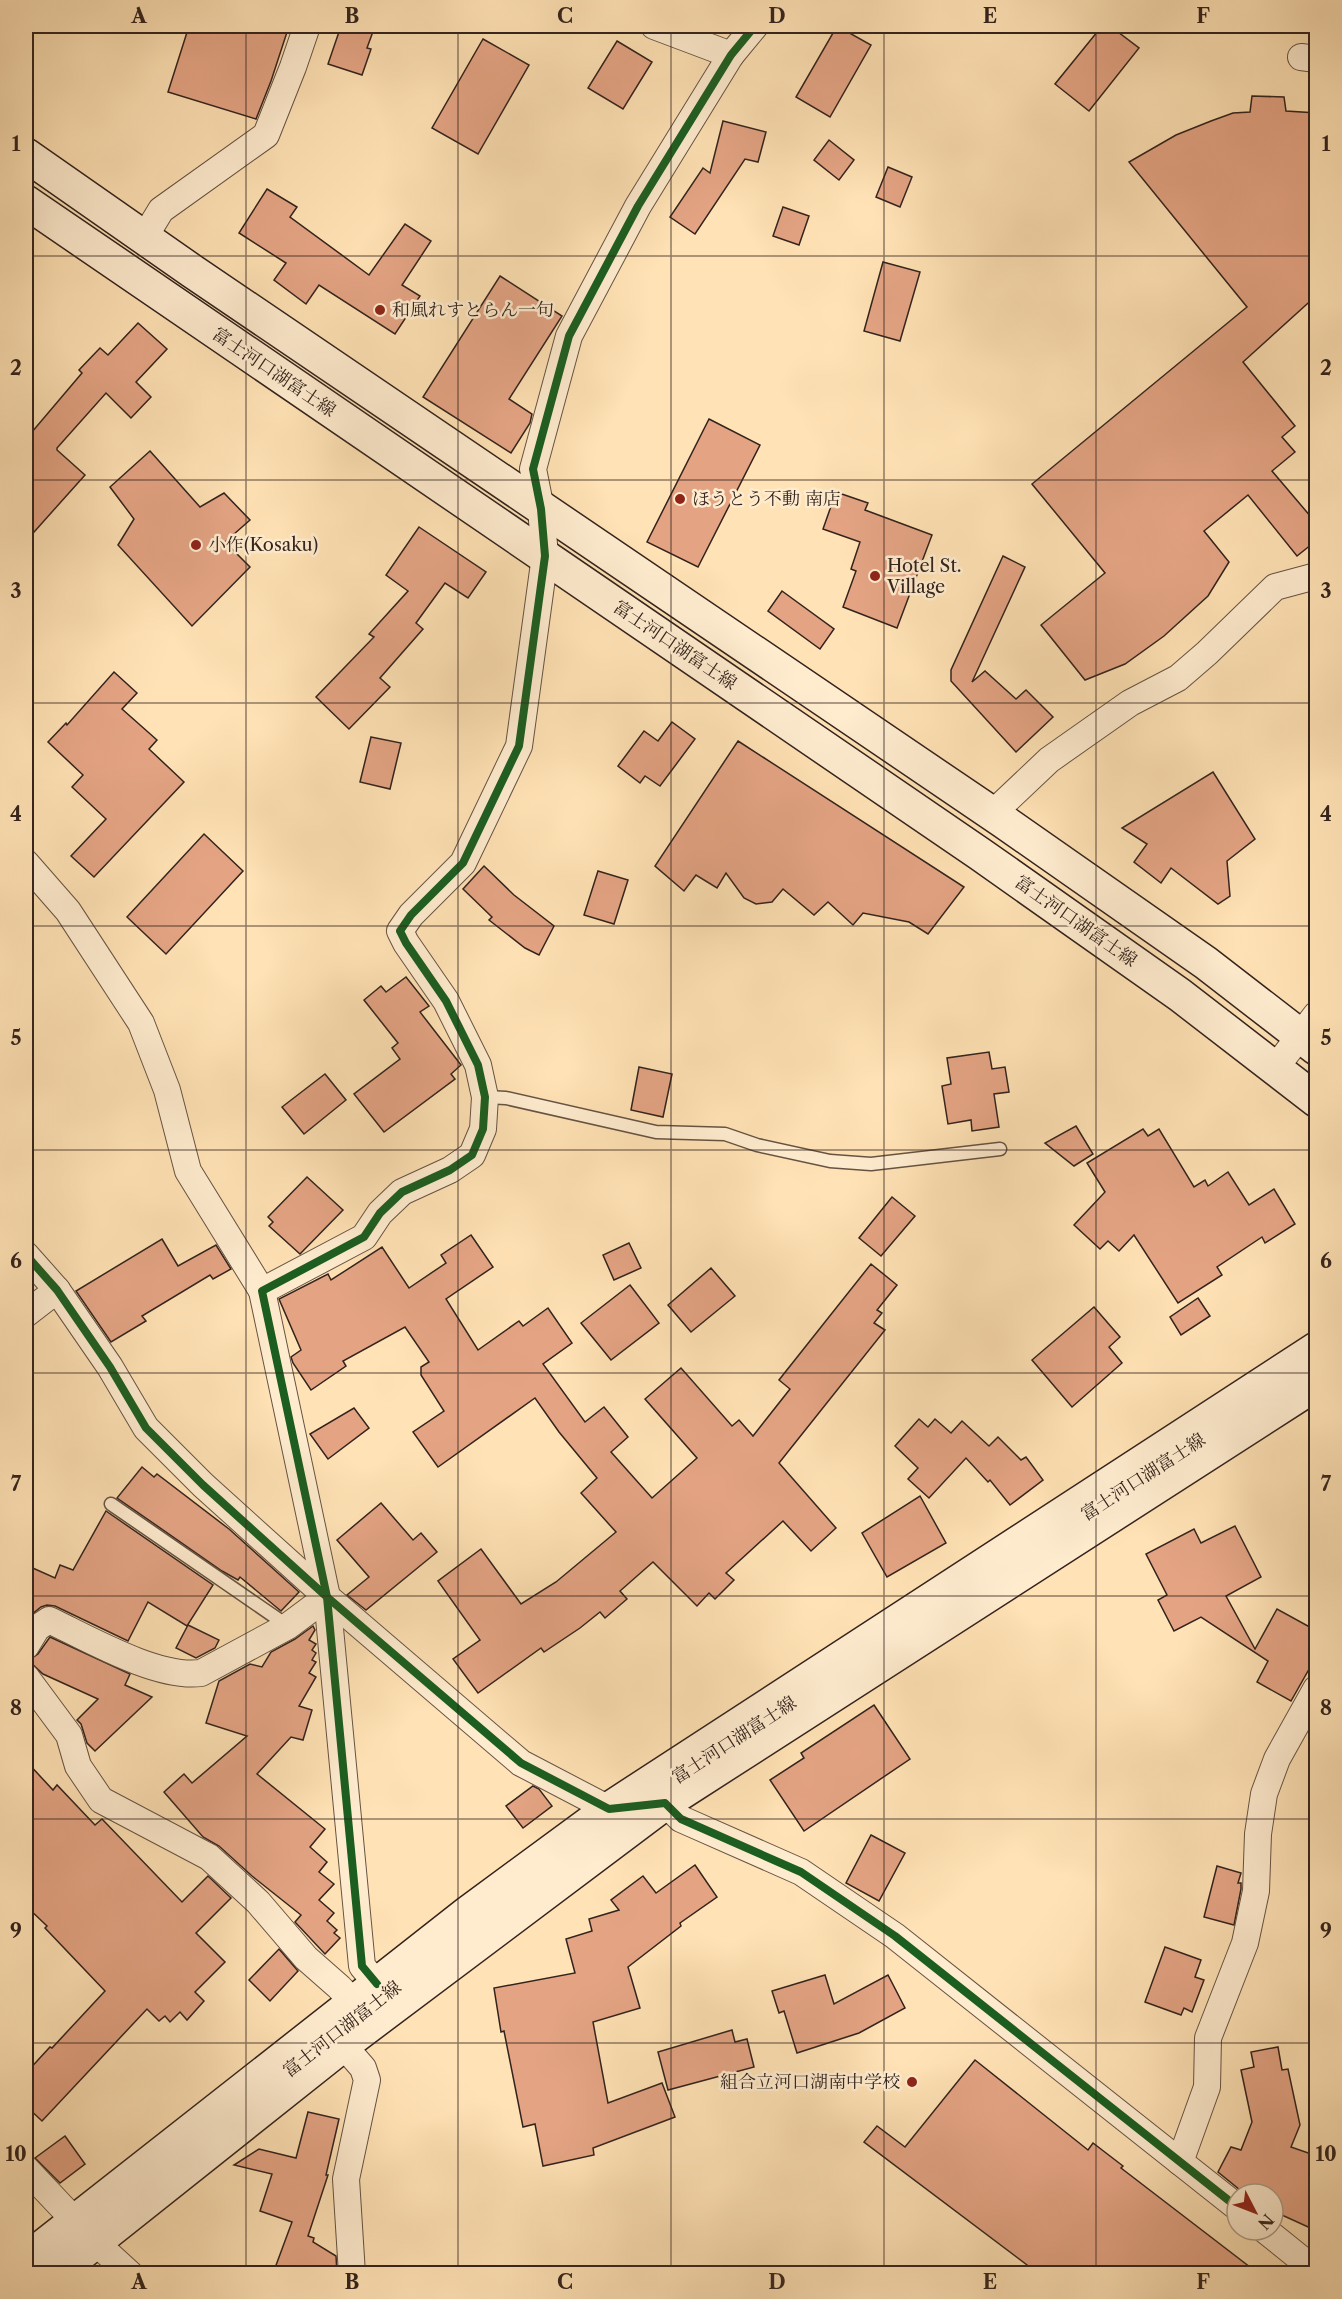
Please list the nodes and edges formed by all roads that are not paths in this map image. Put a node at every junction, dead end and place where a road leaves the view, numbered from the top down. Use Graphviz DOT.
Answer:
graph roads {
  1 [pos="307,26"];
  2 [pos="654,26"];
  3 [pos="755,26"];
  4 [pos="731,55"];
  5 [pos="26,155"];
  6 [pos="26,202"];
  7 [pos="144,238"];
  8 [pos="541,509"];
  9 [pos="545,556"];
  10 [pos="1317,576"];
  11 [pos="992,814"];
  12 [pos="26,863"];
  13 [pos="1311,1033"];
  14 [pos="1276,1067"];
  15 [pos="485,1096"];
  16 [pos="1317,1100"];
  17 [pos="1000,1149"];
  18 [pos="26,1255"];
  19 [pos="57,1290"];
  20 [pos="262,1290"];
  21 [pos="26,1314"];
  22 [pos="1317,1349"];
  23 [pos="1317,1384"];
  24 [pos="111,1504"];
  25 [pos="327,1597"];
  26 [pos="288,1626"];
  27 [pos="26,1646"];
  28 [pos="26,1677"];
  29 [pos="1317,1689"];
  30 [pos="665,1803"];
  31 [pos="609,1809"];
  32 [pos="365,1994"];
  33 [pos="343,2045"];
  34 [pos="1180,2162"];
  35 [pos="26,2169"];
  36 [pos="1225,2198"];
  37 [pos="85,2232"];
  38 [pos="1280,2242"];
  39 [pos="26,2260"];
  40 [pos="1317,2271"];
  41 [pos="55,2274"];
  42 [pos="130,2274"];
  43 [pos="352,2274"];
  1 -- 7 [label="street"];
  2 -- 4 [label="street"];
  3 -- 4 [label="street"];
  4 -- 8 [label="street"];
  5 -- 7 [label="main road, 富士河口湖富士線"];
  6 -- 9 [label="main road, 富士河口湖富士線"];
  7 -- 8 [label="main road, 富士河口湖富士線"];
  8 -- 9 [label="street"];
  8 -- 11 [label="main road, 富士河口湖富士線"];
  9 -- 14 [label="main road, 富士河口湖富士線"];
  9 -- 15 [label="street"];
  10 -- 11 [label="street"];
  11 -- 13 [label="main road, 富士河口湖富士線"];
  12 -- 20 [label="street"];
  13 -- 14 [label="street"];
  14 -- 16 [label="main road, 富士河口湖富士線"];
  15 -- 17 [label="lane"];
  15 -- 20 [label="street"];
  18 -- 19 [label="street"];
  19 -- 21 [label="street"];
  19 -- 25 [label="street"];
  20 -- 25 [label="street"];
  22 -- 31 [label="main road, 富士河口湖富士線"];
  23 -- 30 [label="main road, 富士河口湖富士線"];
  24 -- 26 [label="lane"];
  25 -- 26 [label="street"];
  25 -- 31 [label="street"];
  25 -- 32 [label="street"];
  26 -- 27 [label="street"];
  28 -- 32 [label="street"];
  29 -- 34 [label="street"];
  30 -- 31 [label="street"];
  30 -- 33 [label="main road, 富士河口湖富士線"];
  30 -- 34 [label="street"];
  31 -- 32 [label="main road, 富士河口湖富士線"];
  32 -- 37 [label="main road, 富士河口湖富士線"];
  33 -- 37 [label="main road, 富士河口湖富士線"];
  33 -- 43 [label="street"];
  34 -- 36 [label="street"];
  35 -- 37 [label="street"];
  37 -- 39 [label="main road, 富士河口湖富士線"];
  37 -- 41 [label="main road, 富士河口湖富士線"];
  37 -- 42 [label="street"];
  38 -- 40 [label="street"];
}
